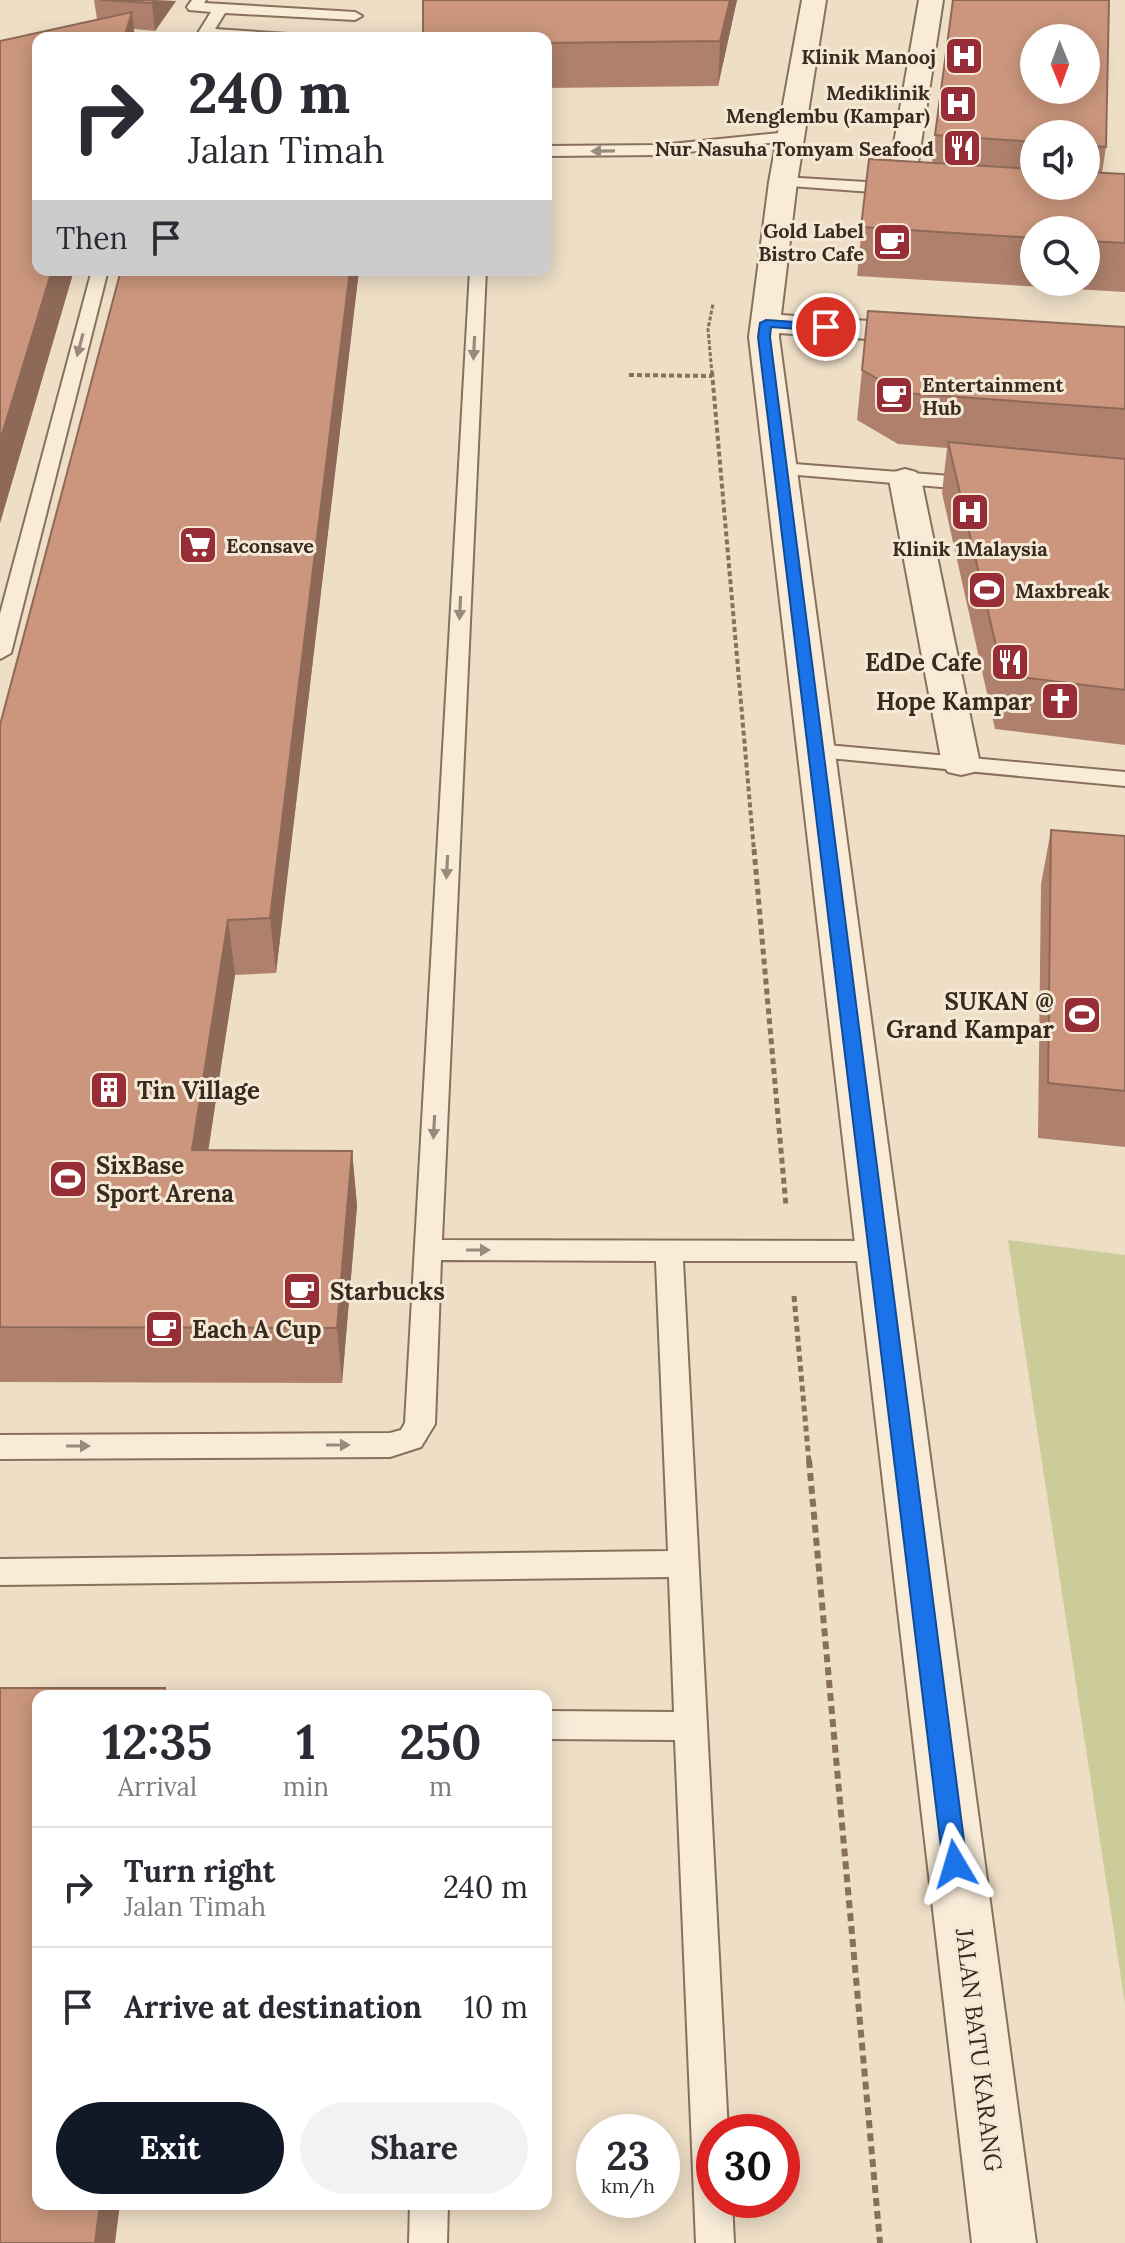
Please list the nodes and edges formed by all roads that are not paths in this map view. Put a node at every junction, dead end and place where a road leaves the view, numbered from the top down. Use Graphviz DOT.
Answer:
graph roads {
  1 [pos="199,0"];
  2 [pos="363,0"];
  3 [pos="814,0"];
  4 [pos="931,0"];
  5 [pos="220,9"];
  6 [pos="206,32"];
  7 [pos="790,137"];
  8 [pos="552,151"];
  9 [pos="783,182"];
  10 [pos="908,190"];
  11 [pos="98,276"];
  12 [pos="478,276"];
  13 [pos="766,323"];
  14 [pos="953,336"];
  15 [pos="781,469"];
  16 [pos="905,479"];
  17 [pos="999,486"];
  18 [pos="0,653"];
  19 [pos="816,751"];
  20 [pos="961,764"];
  21 [pos="1125,779"];
  22 [pos="428,1250"];
  23 [pos="669,1250"];
  24 [pos="880,1251"];
  25 [pos="0,1447"];
  26 [pos="684,1564"];
  27 [pos="0,1572"];
  28 [pos="552,1725"];
  29 [pos="691,1726"];
  30 [pos="429,2210"];
  31 [pos="428,2243"];
  32 [pos="715,2243"];
  33 [pos="1004,2243"];
  1 -- 5 [label="lane"];
  2 -- 5 [label="lane"];
  3 -- 7 [label="street, JALAN BATU KARANG"];
  4 -- 10 [label="street"];
  5 -- 6 [label="lane"];
  7 -- 8 [label="lane, one-way"];
  7 -- 9 [label="street, JALAN BATU KARANG"];
  9 -- 10 [label="lane"];
  9 -- 13 [label="street, JALAN BATU KARANG"];
  11 -- 18 [label="lane, one-way"];
  12 -- 22 [label="lane, one-way"];
  13 -- 14 [label="street"];
  13 -- 15 [label="street, JALAN BATU KARANG"];
  15 -- 16 [label="lane"];
  15 -- 19 [label="street, JALAN BATU KARANG"];
  16 -- 17 [label="lane"];
  16 -- 20 [label="street"];
  19 -- 20 [label="lane"];
  19 -- 24 [label="street, JALAN BATU KARANG"];
  20 -- 21 [label="lane"];
  22 -- 23 [label="lane, one-way"];
  25 -- 22 [label="lane, one-way"];
  23 -- 24 [label="lane"];
  23 -- 26 [label="lane"];
  24 -- 33 [label="street, JALAN BATU KARANG"];
  26 -- 27 [label="lane"];
  26 -- 29 [label="lane"];
  28 -- 29 [label="lane"];
  29 -- 32 [label="lane"];
  30 -- 31 [label="lane"];
}
